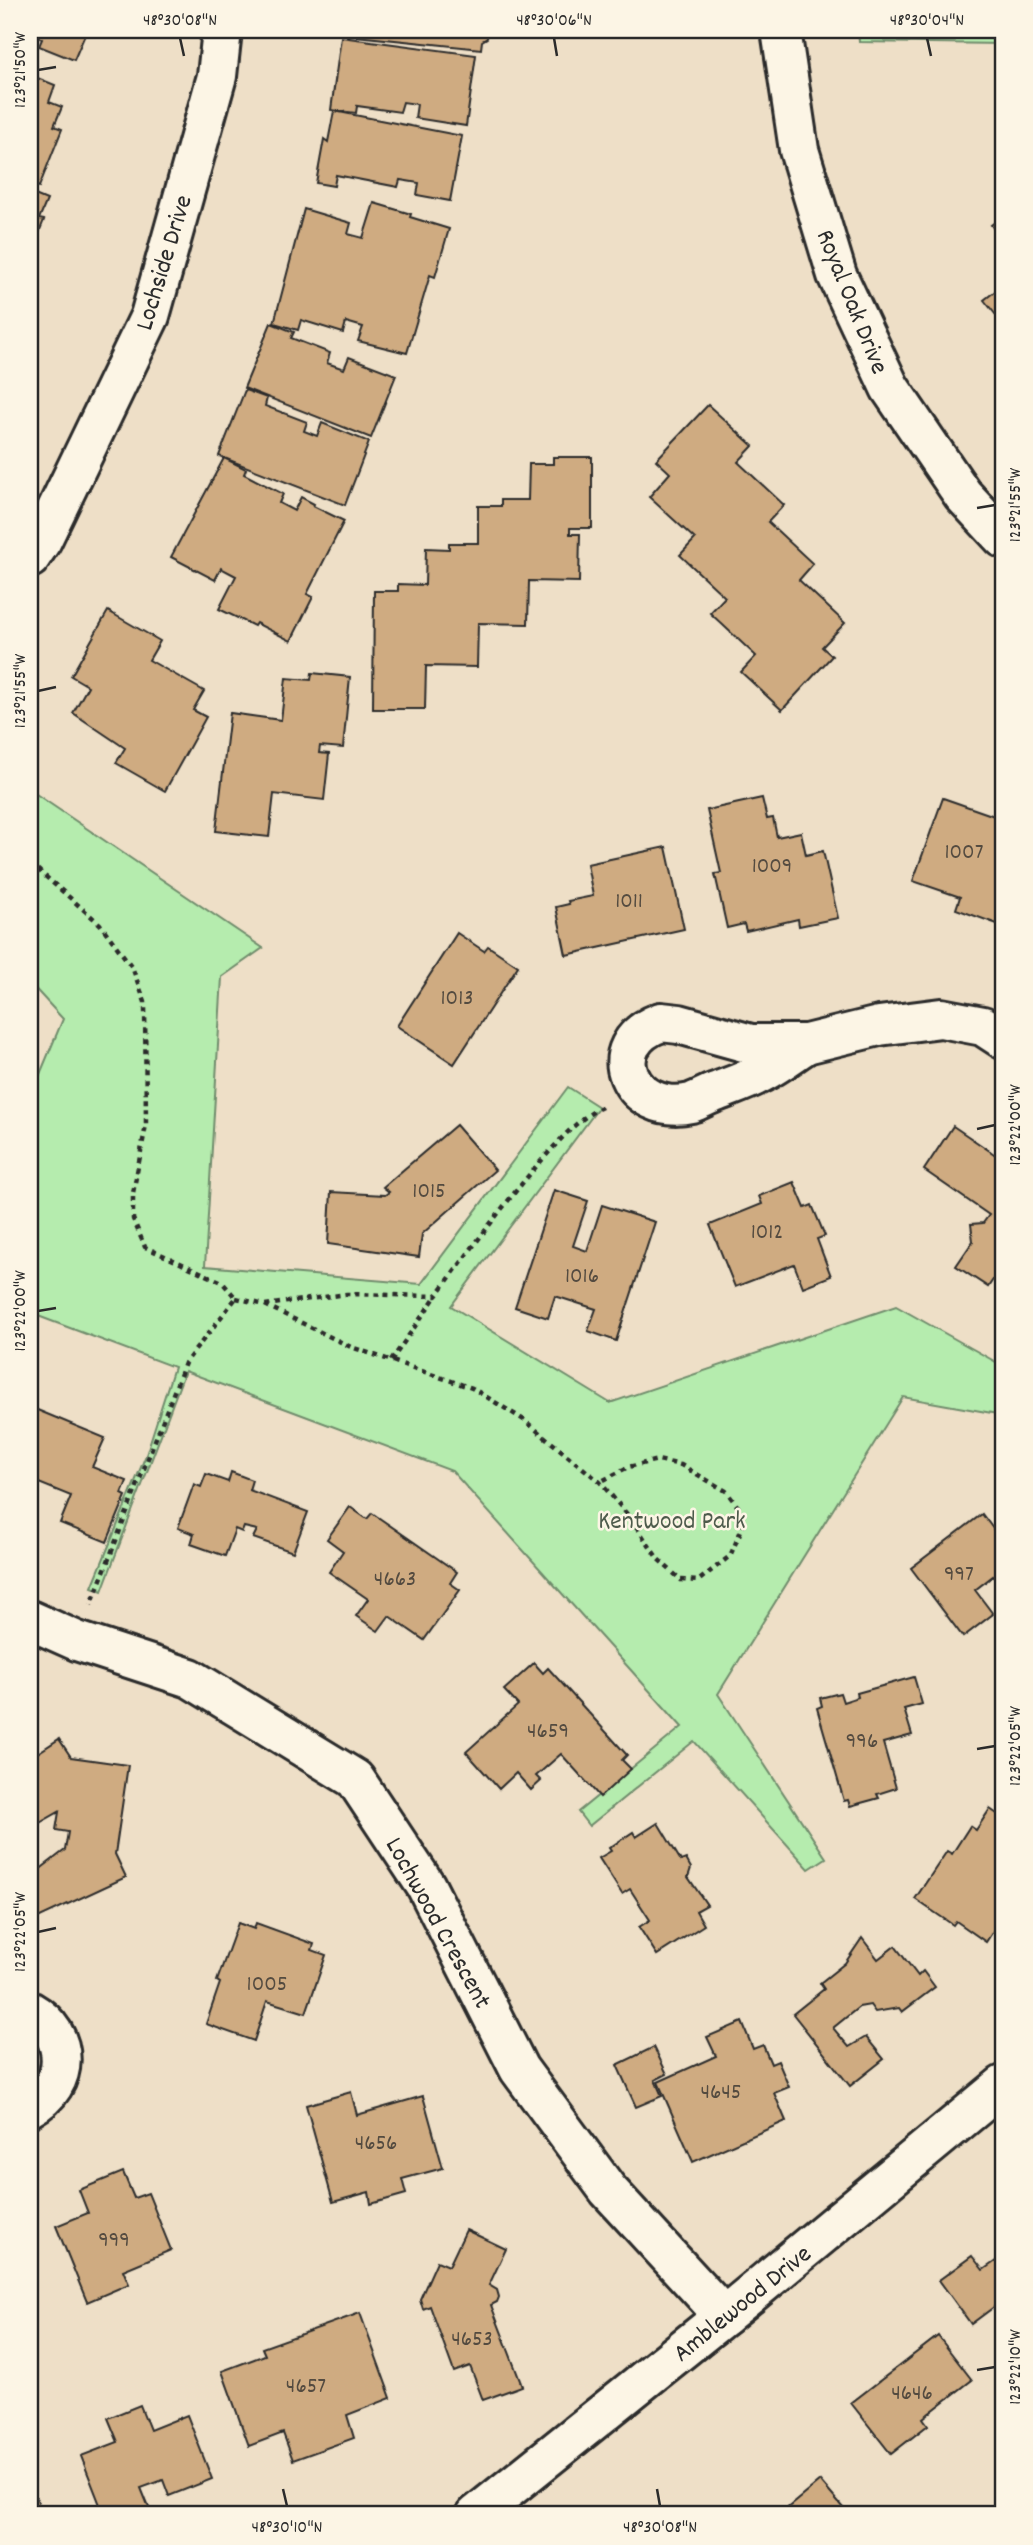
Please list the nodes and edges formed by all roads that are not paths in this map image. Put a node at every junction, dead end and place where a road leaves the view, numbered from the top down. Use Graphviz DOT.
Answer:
graph roads {
  1 [pos="222,30"];
  2 [pos="781,30"];
  3 [pos="1003,538"];
  4 [pos="30,558"];
  5 [pos="1003,1039"];
  6 [pos="806,1044"];
  7 [pos="30,1620"];
  8 [pos="30,2011"];
  9 [pos="1003,2085"];
  10 [pos="30,2107"];
  11 [pos="724,2316"];
  12 [pos="476,2515"];
  1 -- 4 [label="street, Lochside Drive"];
  2 -- 3 [label="street, Royal Oak Drive"];
  5 -- 6 [label="street"];
  6 -- 6 [label="street"];
  7 -- 11 [label="street, Lochwood Crescent"];
  8 -- 10 [label="street"];
  9 -- 11 [label="street, Amblewood Drive"];
  11 -- 12 [label="street, Amblewood Drive"];
}
